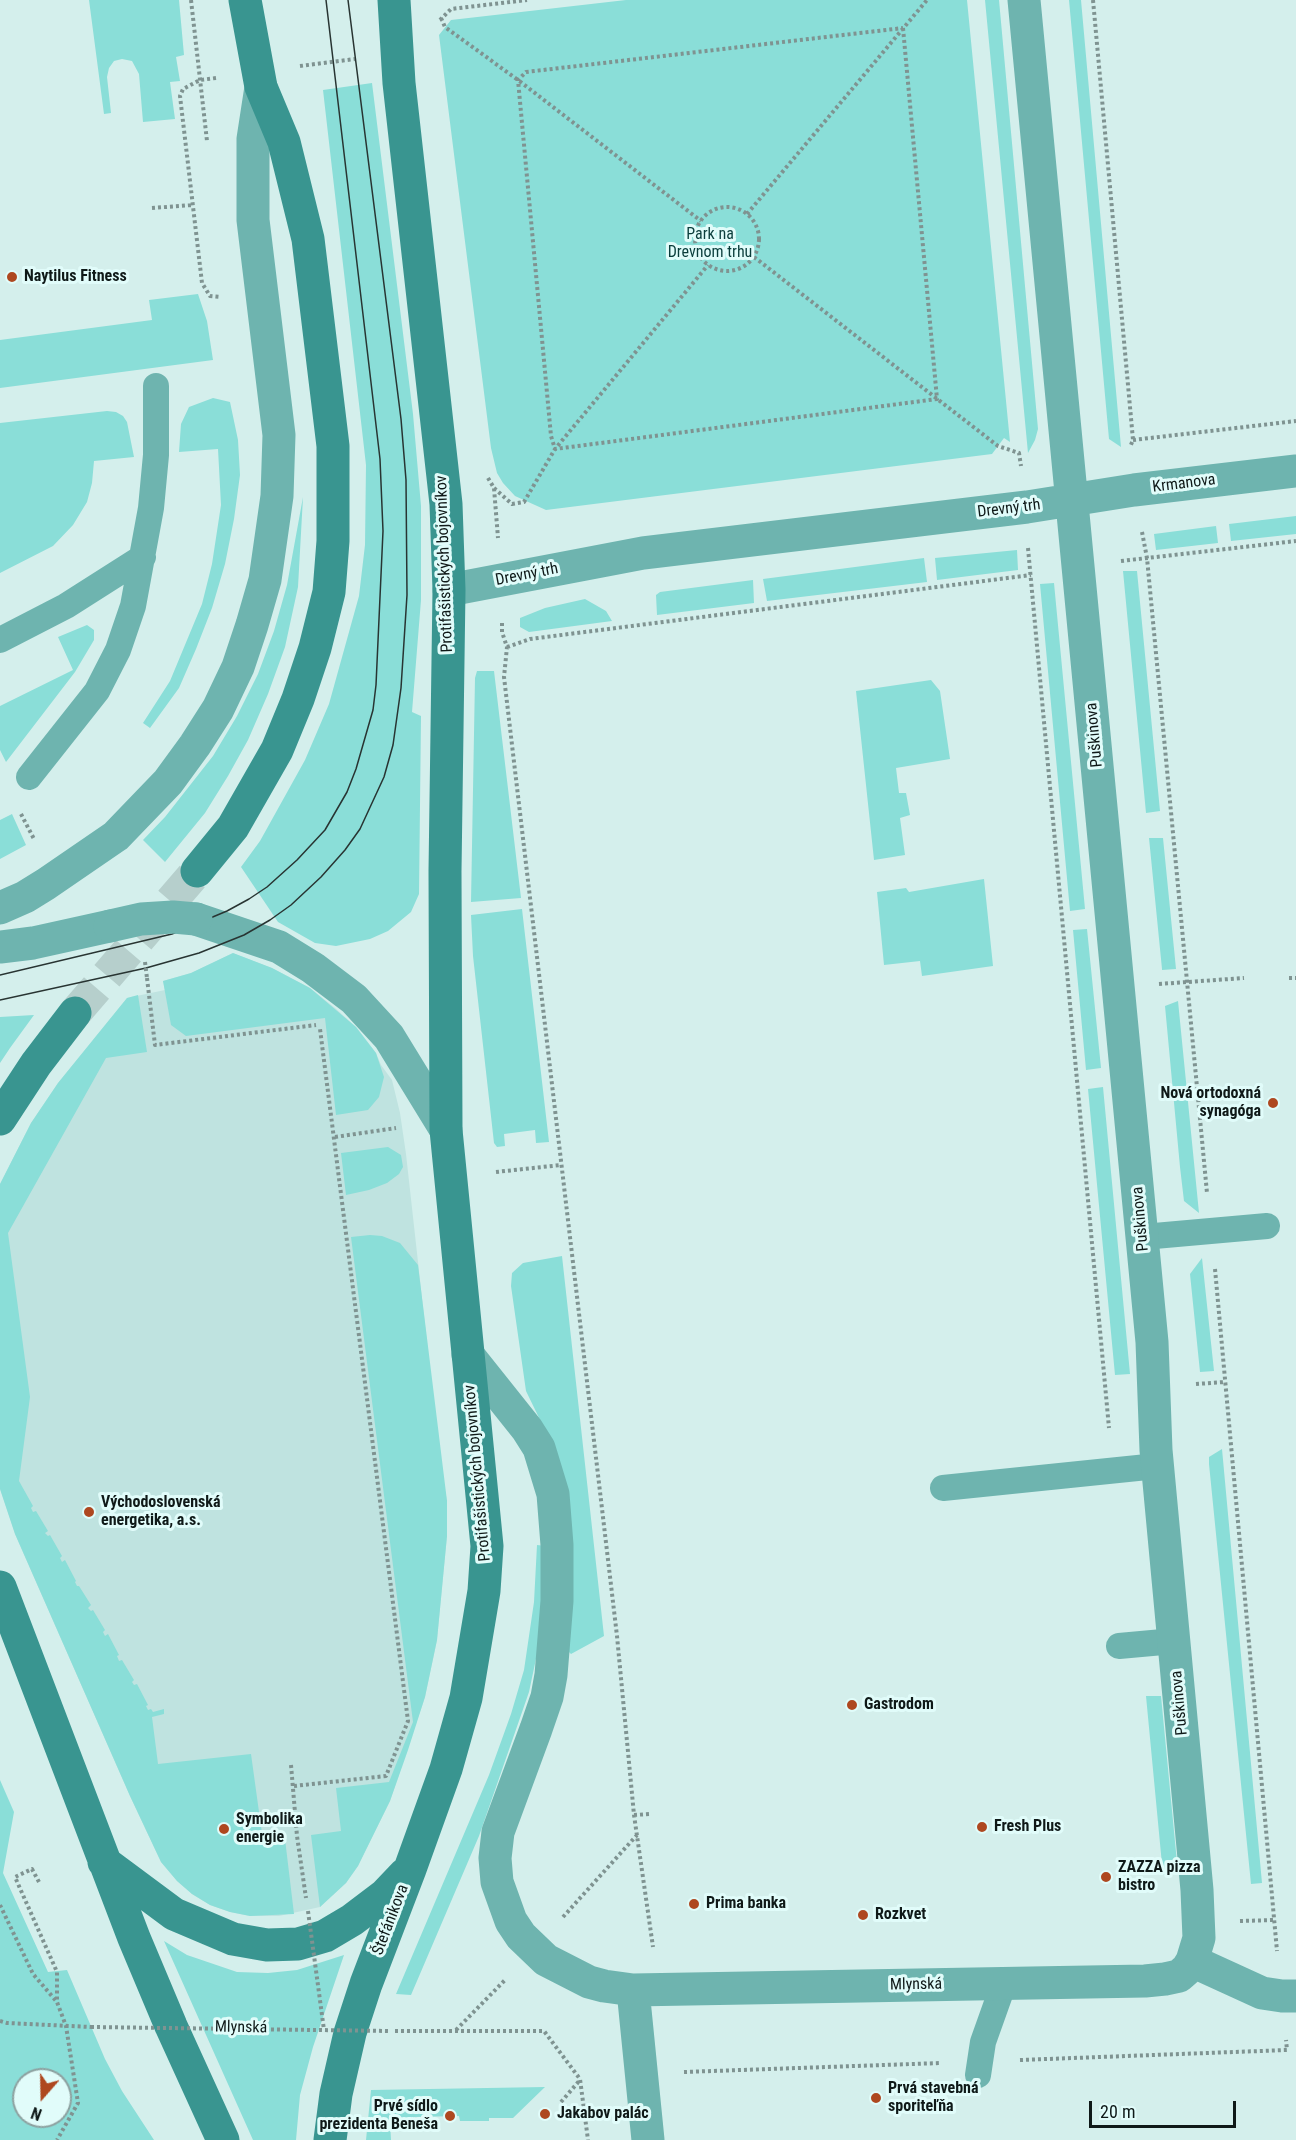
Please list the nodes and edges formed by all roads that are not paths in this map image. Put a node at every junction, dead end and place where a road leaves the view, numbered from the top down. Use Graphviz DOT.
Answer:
graph roads {
  1 [pos="245,0"];
  2 [pos="394,0"];
  3 [pos="1024,0"];
  4 [pos="260,80"];
  5 [pos="156,386"];
  6 [pos="1296,471"];
  7 [pos="1072,500"];
  8 [pos="143,557"];
  9 [pos="449,590"];
  10 [pos="0,640"];
  11 [pos="30,777"];
  12 [pos="197,872"];
  13 [pos="0,908"];
  14 [pos="0,947"];
  15 [pos="75,1013"];
  16 [pos="0,1119"];
  17 [pos="443,1126"];
  18 [pos="1267,1226"];
  19 [pos="1143,1238"];
  20 [pos="468,1355"];
  21 [pos="1157,1466"];
  22 [pos="943,1488"];
  23 [pos="0,1587"];
  24 [pos="0,1620"];
  25 [pos="1174,1641"];
  26 [pos="1119,1646"];
  27 [pos="28,1661"];
  28 [pos="104,1862"];
  29 [pos="410,1869"];
  30 [pos="1196,1950"];
  31 [pos="1004,1983"];
  32 [pos="633,1990"];
  33 [pos="1289,1996"];
  34 [pos="979,2068"];
  35 [pos="223,2140"];
  36 [pos="330,2140"];
  37 [pos="648,2140"];
  1 -- 4 [label="street"];
  2 -- 9 [label="street, Protifašistických bojovníkov"];
  3 -- 7 [label="street"];
  4 -- 12 [label="street"];
  4 -- 13 [label="street"];
  5 -- 8 [label="lane"];
  6 -- 7 [label="street, Krmanova"];
  7 -- 9 [label="street, Drevný trh"];
  7 -- 19 [label="street, Puškinova"];
  8 -- 10 [label="lane"];
  8 -- 11 [label="lane"];
  9 -- 17 [label="street, Protifašistických bojovníkov"];
  14 -- 17 [label="street, Protifašistických bojovníkov, bridge"];
  15 -- 16 [label="street"];
  17 -- 20 [label="street, Protifašistických bojovníkov"];
  18 -- 19 [label="lane"];
  19 -- 21 [label="street, Puškinova"];
  20 -- 29 [label="street, Protifašistických bojovníkov"];
  20 -- 32 [label="street, Protifašistických bojovníkov"];
  21 -- 22 [label="lane"];
  21 -- 25 [label="street, Puškinova"];
  23 -- 27 [label="street"];
  24 -- 27 [label="street"];
  25 -- 26 [label="lane"];
  25 -- 30 [label="street, Puškinova"];
  27 -- 28 [label="street"];
  28 -- 29 [label="street, Štefánikova"];
  28 -- 35 [label="street"];
  29 -- 36 [label="street, Štefánikova"];
  30 -- 31 [label="street, Mlynská"];
  30 -- 33 [label="street"];
  31 -- 32 [label="street, Mlynská"];
  31 -- 34 [label="lane"];
  32 -- 37 [label="street"];
}
